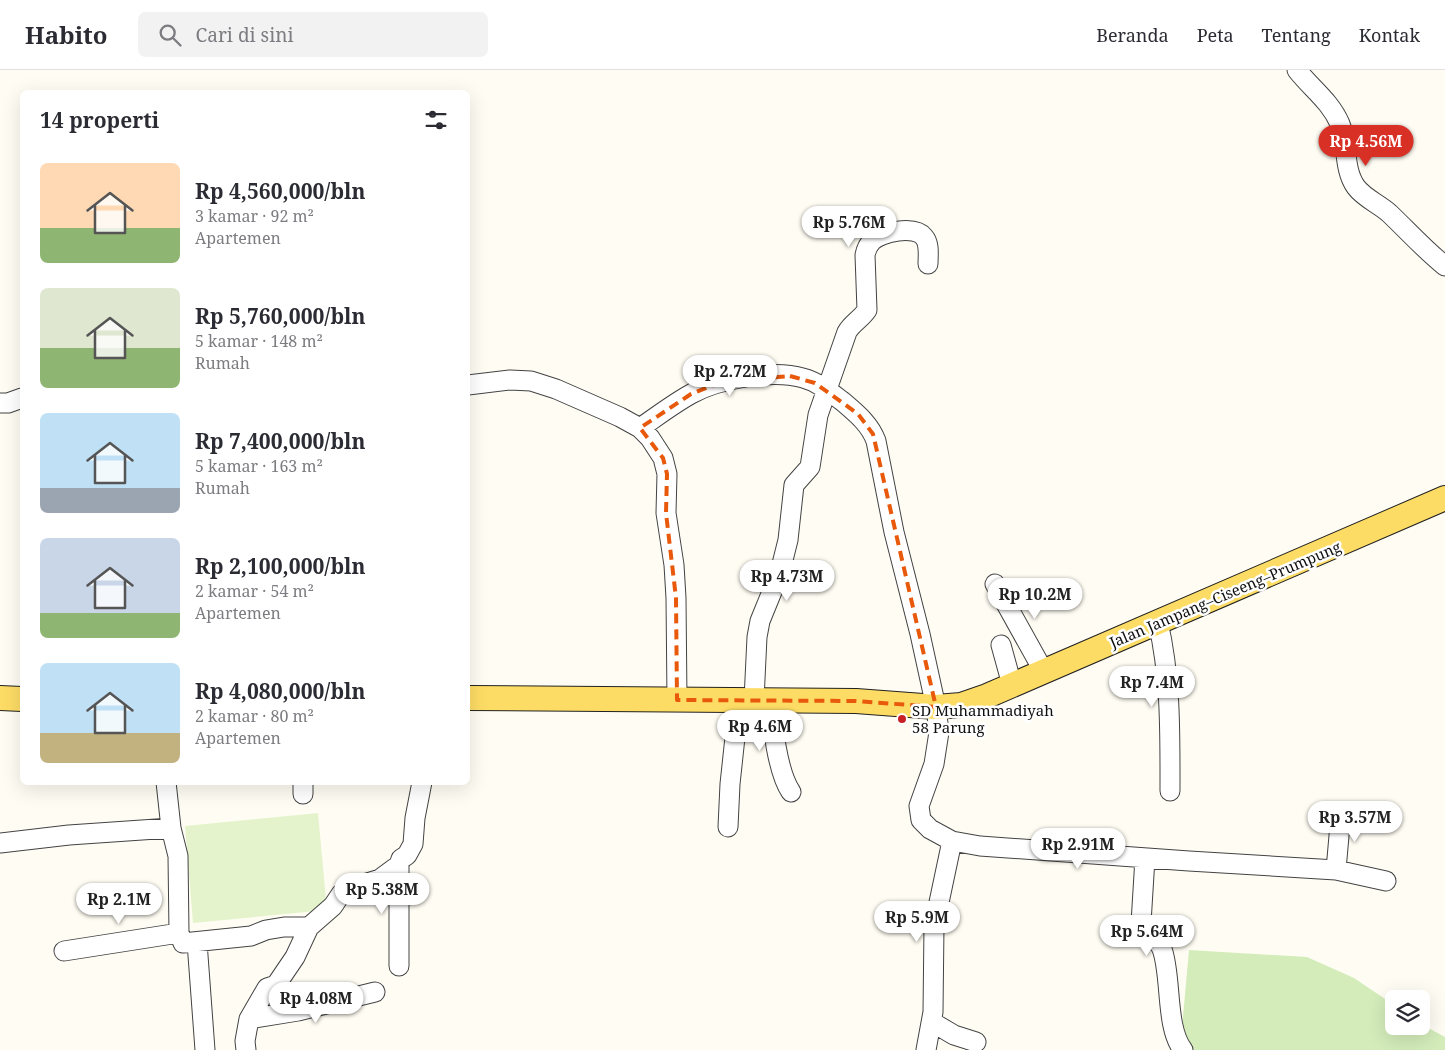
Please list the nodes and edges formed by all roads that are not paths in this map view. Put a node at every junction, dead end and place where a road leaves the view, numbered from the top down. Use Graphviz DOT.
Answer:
graph roads {
  1 [pos="1297,70"];
  2 [pos="928,264"];
  3 [pos="1445,266"];
  4 [pos="470,385"];
  5 [pos="828,390"];
  6 [pos="20,399"];
  7 [pos="0,403"];
  8 [pos="640,428"];
  9 [pos="1445,498"];
  10 [pos="995,584"];
  11 [pos="1158,622"];
  12 [pos="1000,645"];
  13 [pos="1044,672"];
  14 [pos="1012,685"];
  15 [pos="0,698"];
  16 [pos="20,698"];
  17 [pos="470,698"];
  18 [pos="677,700"];
  19 [pos="755,700"];
  20 [pos="936,707"];
  21 [pos="166,785"];
  22 [pos="421,785"];
  23 [pos="1170,791"];
  24 [pos="791,792"];
  25 [pos="1341,813"];
  26 [pos="728,827"];
  27 [pos="171,828"];
  28 [pos="952,840"];
  29 [pos="0,843"];
  30 [pos="1144,858"];
  31 [pos="399,865"];
  32 [pos="1336,870"];
  33 [pos="1386,881"];
  34 [pos="309,927"];
  35 [pos="179,933"];
  36 [pos="197,942"];
  37 [pos="64,951"];
  38 [pos="398,966"];
  39 [pos="375,992"];
  40 [pos="249,1019"];
  41 [pos="932,1022"];
  42 [pos="976,1042"];
  43 [pos="205,1050"];
  44 [pos="246,1050"];
  45 [pos="926,1050"];
  46 [pos="1183,1050"];
  1 -- 3 [label="street"];
  2 -- 5 [label="street"];
  4 -- 8 [label="street"];
  5 -- 8 [label="street"];
  5 -- 19 [label="street"];
  5 -- 20 [label="street"];
  6 -- 7 [label="street"];
  8 -- 18 [label="street"];
  9 -- 11 [label="main road, Jalan Jampang–Ciseeng–Prumpung"];
  10 -- 13 [label="street"];
  11 -- 13 [label="main road, Jalan Jampang–Ciseeng–Prumpung"];
  11 -- 23 [label="street"];
  12 -- 14 [label="street"];
  13 -- 14 [label="main road, Jalan Jampang–Ciseeng–Prumpung"];
  14 -- 20 [label="main road, Jalan Jampang–Ciseeng–Prumpung"];
  15 -- 16 [label="main road"];
  17 -- 18 [label="main road, Jalan Jampang–Ciseeng–Prumpung"];
  18 -- 19 [label="main road, Jalan Jampang–Ciseeng–Prumpung"];
  19 -- 20 [label="main road, Jalan Jampang–Ciseeng–Prumpung"];
  19 -- 24 [label="street"];
  19 -- 26 [label="street"];
  20 -- 28 [label="street"];
  21 -- 27 [label="street"];
  22 -- 31 [label="street"];
  25 -- 32 [label="street"];
  27 -- 29 [label="street"];
  27 -- 35 [label="street"];
  28 -- 30 [label="street"];
  28 -- 41 [label="street"];
  30 -- 32 [label="street"];
  30 -- 46 [label="street"];
  31 -- 34 [label="street"];
  31 -- 38 [label="street"];
  32 -- 33 [label="street"];
  34 -- 36 [label="street"];
  34 -- 40 [label="street"];
  35 -- 36 [label="street"];
  35 -- 37 [label="street"];
  36 -- 43 [label="street"];
  39 -- 40 [label="street"];
  40 -- 44 [label="street"];
  41 -- 42 [label="street"];
  41 -- 45 [label="street"];
}
